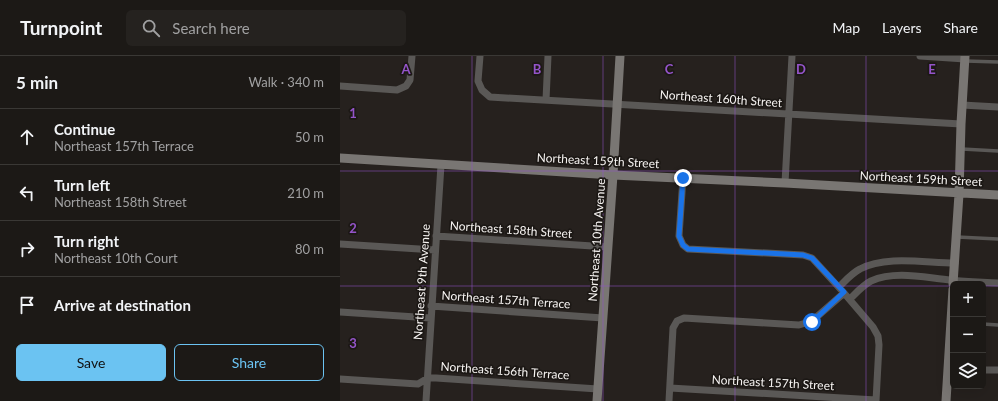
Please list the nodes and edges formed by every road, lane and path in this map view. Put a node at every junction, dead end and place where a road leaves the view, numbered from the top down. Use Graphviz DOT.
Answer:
graph roads {
  1 [pos="412,56"];
  2 [pos="480,56"];
  3 [pos="548,56"];
  4 [pos="620,56"];
  5 [pos="792,56"];
  6 [pos="920,56"];
  7 [pos="965,58"];
  8 [pos="998,62"];
  9 [pos="340,86"];
  10 [pos="546,100"];
  11 [pos="617,104"];
  12 [pos="962,105"];
  13 [pos="998,107"];
  14 [pos="789,114"];
  15 [pos="961,124"];
  16 [pos="961,149"];
  17 [pos="998,151"];
  18 [pos="340,158"];
  19 [pos="441,165"];
  20 [pos="613,175"];
  21 [pos="683,178"];
  22 [pos="785,183"];
  23 [pos="960,194"];
  24 [pos="998,195"];
  25 [pos="436,236"];
  26 [pos="956,237"];
  27 [pos="998,239"];
  28 [pos="340,244"];
  29 [pos="608,247"];
  30 [pos="435,250"];
  31 [pos="955,263"];
  32 [pos="953,281"];
  33 [pos="986,283"];
  34 [pos="998,283"];
  35 [pos="950,284"];
  36 [pos="842,290"];
  37 [pos="850,299"];
  38 [pos="431,306"];
  39 [pos="340,312"];
  40 [pos="430,318"];
  41 [pos="603,318"];
  42 [pos="986,324"];
  43 [pos="998,325"];
  44 [pos="950,368"];
  45 [pos="986,370"];
  46 [pos="998,370"];
  47 [pos="340,378"];
  48 [pos="428,378"];
  49 [pos="670,388"];
  50 [pos="598,389"];
  51 [pos="876,400"];
  52 [pos="426,401"];
  53 [pos="597,401"];
  54 [pos="669,401"];
  55 [pos="946,401"];
  1 -- 9 [label="street"];
  2 -- 10 [label="street, Northeast 160th Street"];
  3 -- 10 [label="street"];
  4 -- 11 [label="street, Northeast 10th Avenue"];
  5 -- 14 [label="street"];
  6 -- 7 [label="street"];
  7 -- 8 [label="lane"];
  7 -- 12 [label="street"];
  10 -- 11 [label="street, Northeast 160th Street"];
  11 -- 14 [label="street, Northeast 160th Street"];
  11 -- 20 [label="street, Northeast 10th Avenue"];
  12 -- 13 [label="street"];
  12 -- 15 [label="street"];
  14 -- 15 [label="street, Northeast 160th Street"];
  14 -- 22 [label="street"];
  15 -- 16 [label="street"];
  16 -- 17 [label="lane"];
  16 -- 23 [label="street"];
  18 -- 19 [label="street, Northeast 159th Street"];
  19 -- 20 [label="street, Northeast 159th Street"];
  19 -- 25 [label="street, Northeast 9th Avenue"];
  20 -- 21 [label="street, Northeast 159th Street"];
  20 -- 29 [label="street, Northeast 10th Avenue"];
  21 -- 22 [label="street, Northeast 159th Street"];
  21 -- 36 [label="street"];
  22 -- 23 [label="street, Northeast 159th Street"];
  23 -- 24 [label="street, Northeast 159th Street"];
  23 -- 26 [label="street"];
  25 -- 29 [label="street, Northeast 158th Street"];
  25 -- 30 [label="street, Northeast 9th Avenue"];
  26 -- 27 [label="lane"];
  26 -- 31 [label="street"];
  28 -- 30 [label="street"];
  29 -- 41 [label="street, Northeast 10th Avenue"];
  30 -- 38 [label="street, Northeast 9th Avenue"];
  31 -- 32 [label="street"];
  31 -- 36 [label="street"];
  33 -- 34 [label="street"];
  35 -- 37 [label="street"];
  36 -- 37 [label="street"];
  36 -- 49 [label="street"];
  37 -- 51 [label="street"];
  38 -- 40 [label="street, Northeast 9th Avenue"];
  38 -- 41 [label="street, Northeast 157th Terrace"];
  39 -- 40 [label="street"];
  40 -- 48 [label="street, Northeast 9th Avenue"];
  41 -- 50 [label="street, Northeast 10th Avenue"];
  42 -- 43 [label="lane"];
  44 -- 55 [label="street"];
  45 -- 46 [label="street"];
  47 -- 48 [label="street, Northeast 156th Terrace"];
  48 -- 50 [label="street, Northeast 156th Terrace"];
  48 -- 52 [label="street, Northeast 9th Avenue"];
  49 -- 51 [label="street, Northeast 157th Street"];
  49 -- 54 [label="street"];
  50 -- 53 [label="street, Northeast 10th Avenue"];
}
